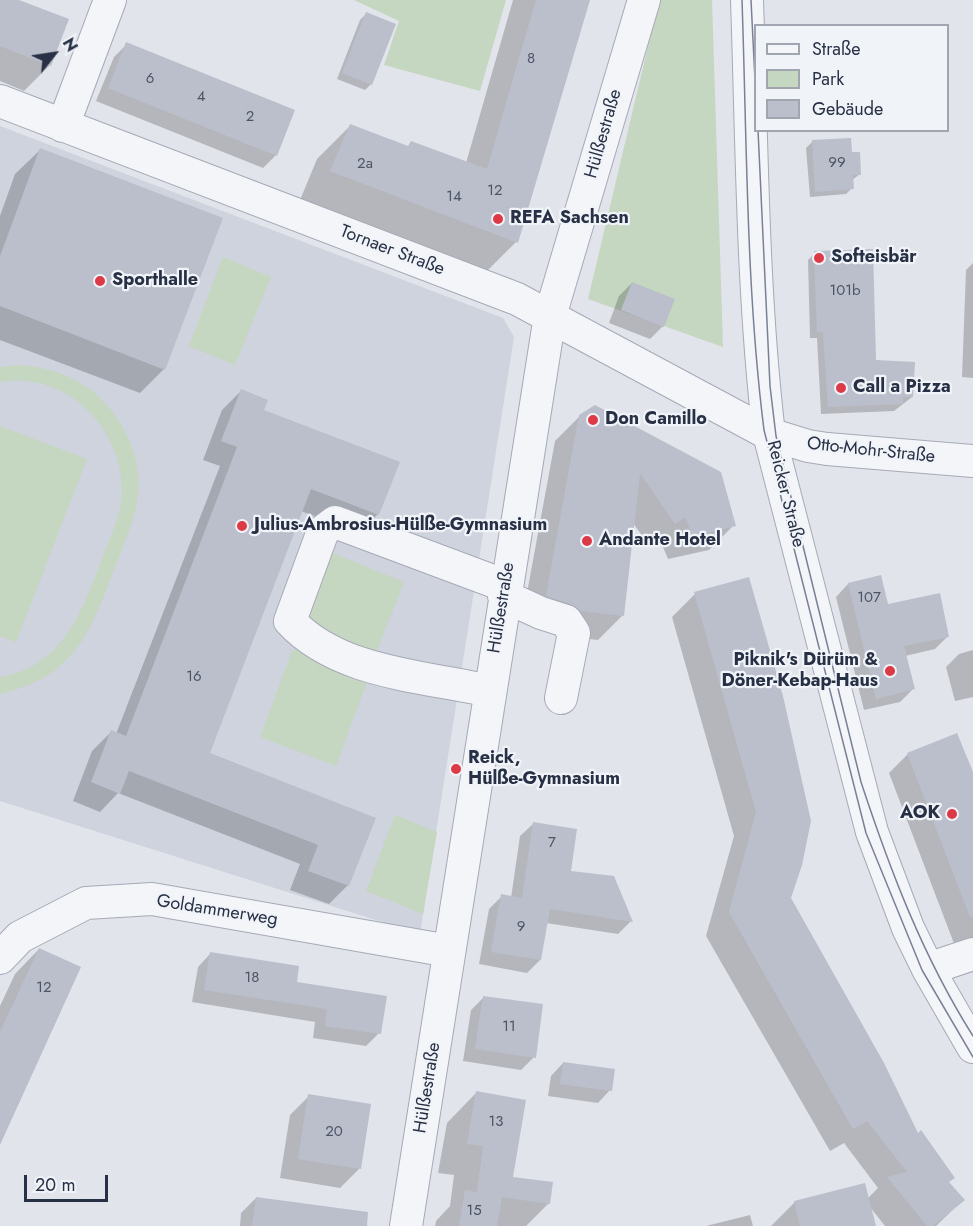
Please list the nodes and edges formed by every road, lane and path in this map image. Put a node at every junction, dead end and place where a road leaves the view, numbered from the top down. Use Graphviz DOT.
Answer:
graph roads {
  1 [pos="110,0"];
  2 [pos="644,0"];
  3 [pos="747,0"];
  4 [pos="0,101"];
  5 [pos="63,126"];
  6 [pos="550,316"];
  7 [pos="770,434"];
  8 [pos="973,461"];
  9 [pos="505,591"];
  10 [pos="489,691"];
  11 [pos="561,698"];
  12 [pos="449,951"];
  13 [pos="973,954"];
  14 [pos="0,958"];
  15 [pos="928,969"];
  16 [pos="973,1047"];
  17 [pos="406,1226"];
  1 -- 5 [label="street"];
  2 -- 6 [label="street, Hülßestraße"];
  3 -- 7 [label="street, Reicker Straße"];
  4 -- 5 [label="street, Tornaer Straße"];
  5 -- 6 [label="street, Tornaer Straße"];
  6 -- 7 [label="street, Tornaer Straße"];
  6 -- 9 [label="street, Hülßestraße"];
  7 -- 8 [label="street, Otto-Mohr-Straße"];
  7 -- 15 [label="street, Reicker Straße"];
  9 -- 10 [label="street, Hülßestraße"];
  9 -- 10 [label="street"];
  9 -- 11 [label="street"];
  10 -- 12 [label="street, Hülßestraße"];
  12 -- 14 [label="street, Goldammerweg"];
  12 -- 17 [label="street, Hülßestraße"];
  13 -- 15 [label="street"];
  15 -- 16 [label="street, Reicker Straße"];
}
